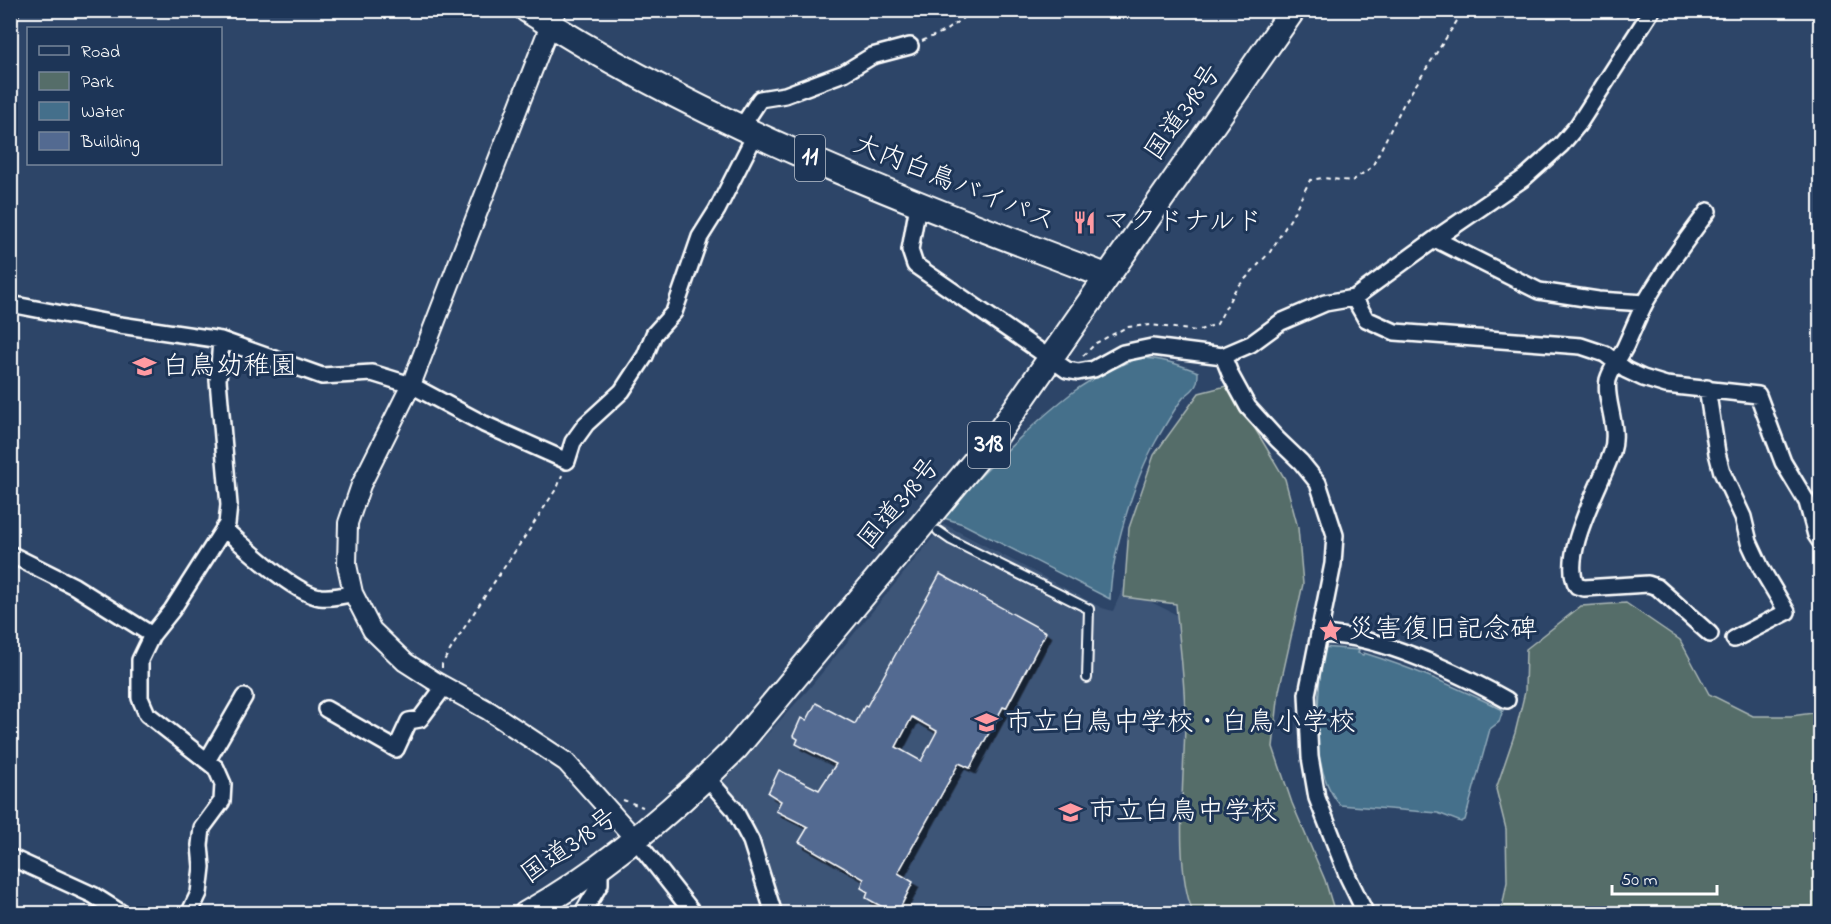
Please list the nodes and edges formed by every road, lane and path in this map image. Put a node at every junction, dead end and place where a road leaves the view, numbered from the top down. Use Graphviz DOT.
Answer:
graph roads {
  1 [pos="527,10"];
  2 [pos="974,10"];
  3 [pos="1293,10"];
  4 [pos="1464,10"];
  5 [pos="1652,10"];
  6 [pos="554,18"];
  7 [pos="910,46"];
  8 [pos="748,131"];
  9 [pos="918,205"];
  10 [pos="1708,211"];
  11 [pos="1435,238"];
  12 [pos="1106,276"];
  13 [pos="1354,298"];
  14 [pos="1645,303"];
  15 [pos="10,304"];
  16 [pos="221,340"];
  17 [pos="1223,356"];
  18 [pos="1617,363"];
  19 [pos="1060,364"];
  20 [pos="411,386"];
  21 [pos="1707,388"];
  22 [pos="567,461"];
  23 [pos="932,526"];
  24 [pos="224,529"];
  25 [pos="1821,541"];
  26 [pos="10,555"];
  27 [pos="353,593"];
  28 [pos="1319,633"];
  29 [pos="1710,634"];
  30 [pos="152,635"];
  31 [pos="1734,639"];
  32 [pos="1087,678"];
  33 [pos="443,680"];
  34 [pos="244,698"];
  35 [pos="1506,700"];
  36 [pos="326,709"];
  37 [pos="207,761"];
  38 [pos="707,778"];
  39 [pos="618,798"];
  40 [pos="661,818"];
  41 [pos="635,839"];
  42 [pos="10,857"];
  43 [pos="600,868"];
  44 [pos="123,914"];
  45 [pos="189,914"];
  46 [pos="526,914"];
  47 [pos="582,914"];
  48 [pos="694,914"];
  49 [pos="774,914"];
  50 [pos="1366,914"];
  1 -- 6 [label="highway, 大内白鳥バイパス / 11"];
  2 -- 7 [label="path"];
  3 -- 12 [label="highway, 国道318号 / 318"];
  4 -- 19 [label="path"];
  5 -- 11 [label="street"];
  6 -- 8 [label="highway, 大内白鳥バイパス / 11"];
  6 -- 20 [label="street"];
  7 -- 8 [label="street"];
  8 -- 9 [label="highway, 大内白鳥バイパス / 11"];
  8 -- 22 [label="street"];
  9 -- 12 [label="highway, 大内白鳥バイパス / 11"];
  9 -- 19 [label="street"];
  10 -- 14 [label="street"];
  11 -- 13 [label="street"];
  11 -- 14 [label="street"];
  12 -- 19 [label="highway, 国道318号 / 318"];
  13 -- 17 [label="street"];
  13 -- 18 [label="street"];
  14 -- 18 [label="street"];
  15 -- 16 [label="street"];
  16 -- 20 [label="street"];
  16 -- 24 [label="street"];
  17 -- 19 [label="street"];
  17 -- 28 [label="street"];
  18 -- 21 [label="street"];
  18 -- 29 [label="street"];
  19 -- 23 [label="highway, 国道318号 / 318"];
  20 -- 22 [label="street"];
  20 -- 27 [label="street"];
  21 -- 25 [label="street"];
  21 -- 31 [label="street"];
  22 -- 33 [label="path"];
  23 -- 32 [label="lane"];
  23 -- 38 [label="highway, 国道318号 / 318"];
  24 -- 27 [label="street"];
  24 -- 30 [label="street"];
  26 -- 30 [label="street"];
  27 -- 33 [label="street"];
  28 -- 35 [label="street"];
  28 -- 50 [label="street"];
  30 -- 37 [label="street"];
  33 -- 36 [label="street"];
  33 -- 41 [label="street"];
  34 -- 37 [label="street"];
  37 -- 45 [label="street"];
  38 -- 40 [label="highway, 国道318号 / 318"];
  38 -- 49 [label="street"];
  39 -- 40 [label="path"];
  40 -- 41 [label="highway, 国道318号 / 318"];
  41 -- 43 [label="highway, 国道318号 / 318"];
  41 -- 48 [label="street"];
  42 -- 44 [label="street"];
  43 -- 46 [label="highway, 国道318号 / 318"];
  43 -- 47 [label="street"];
}
